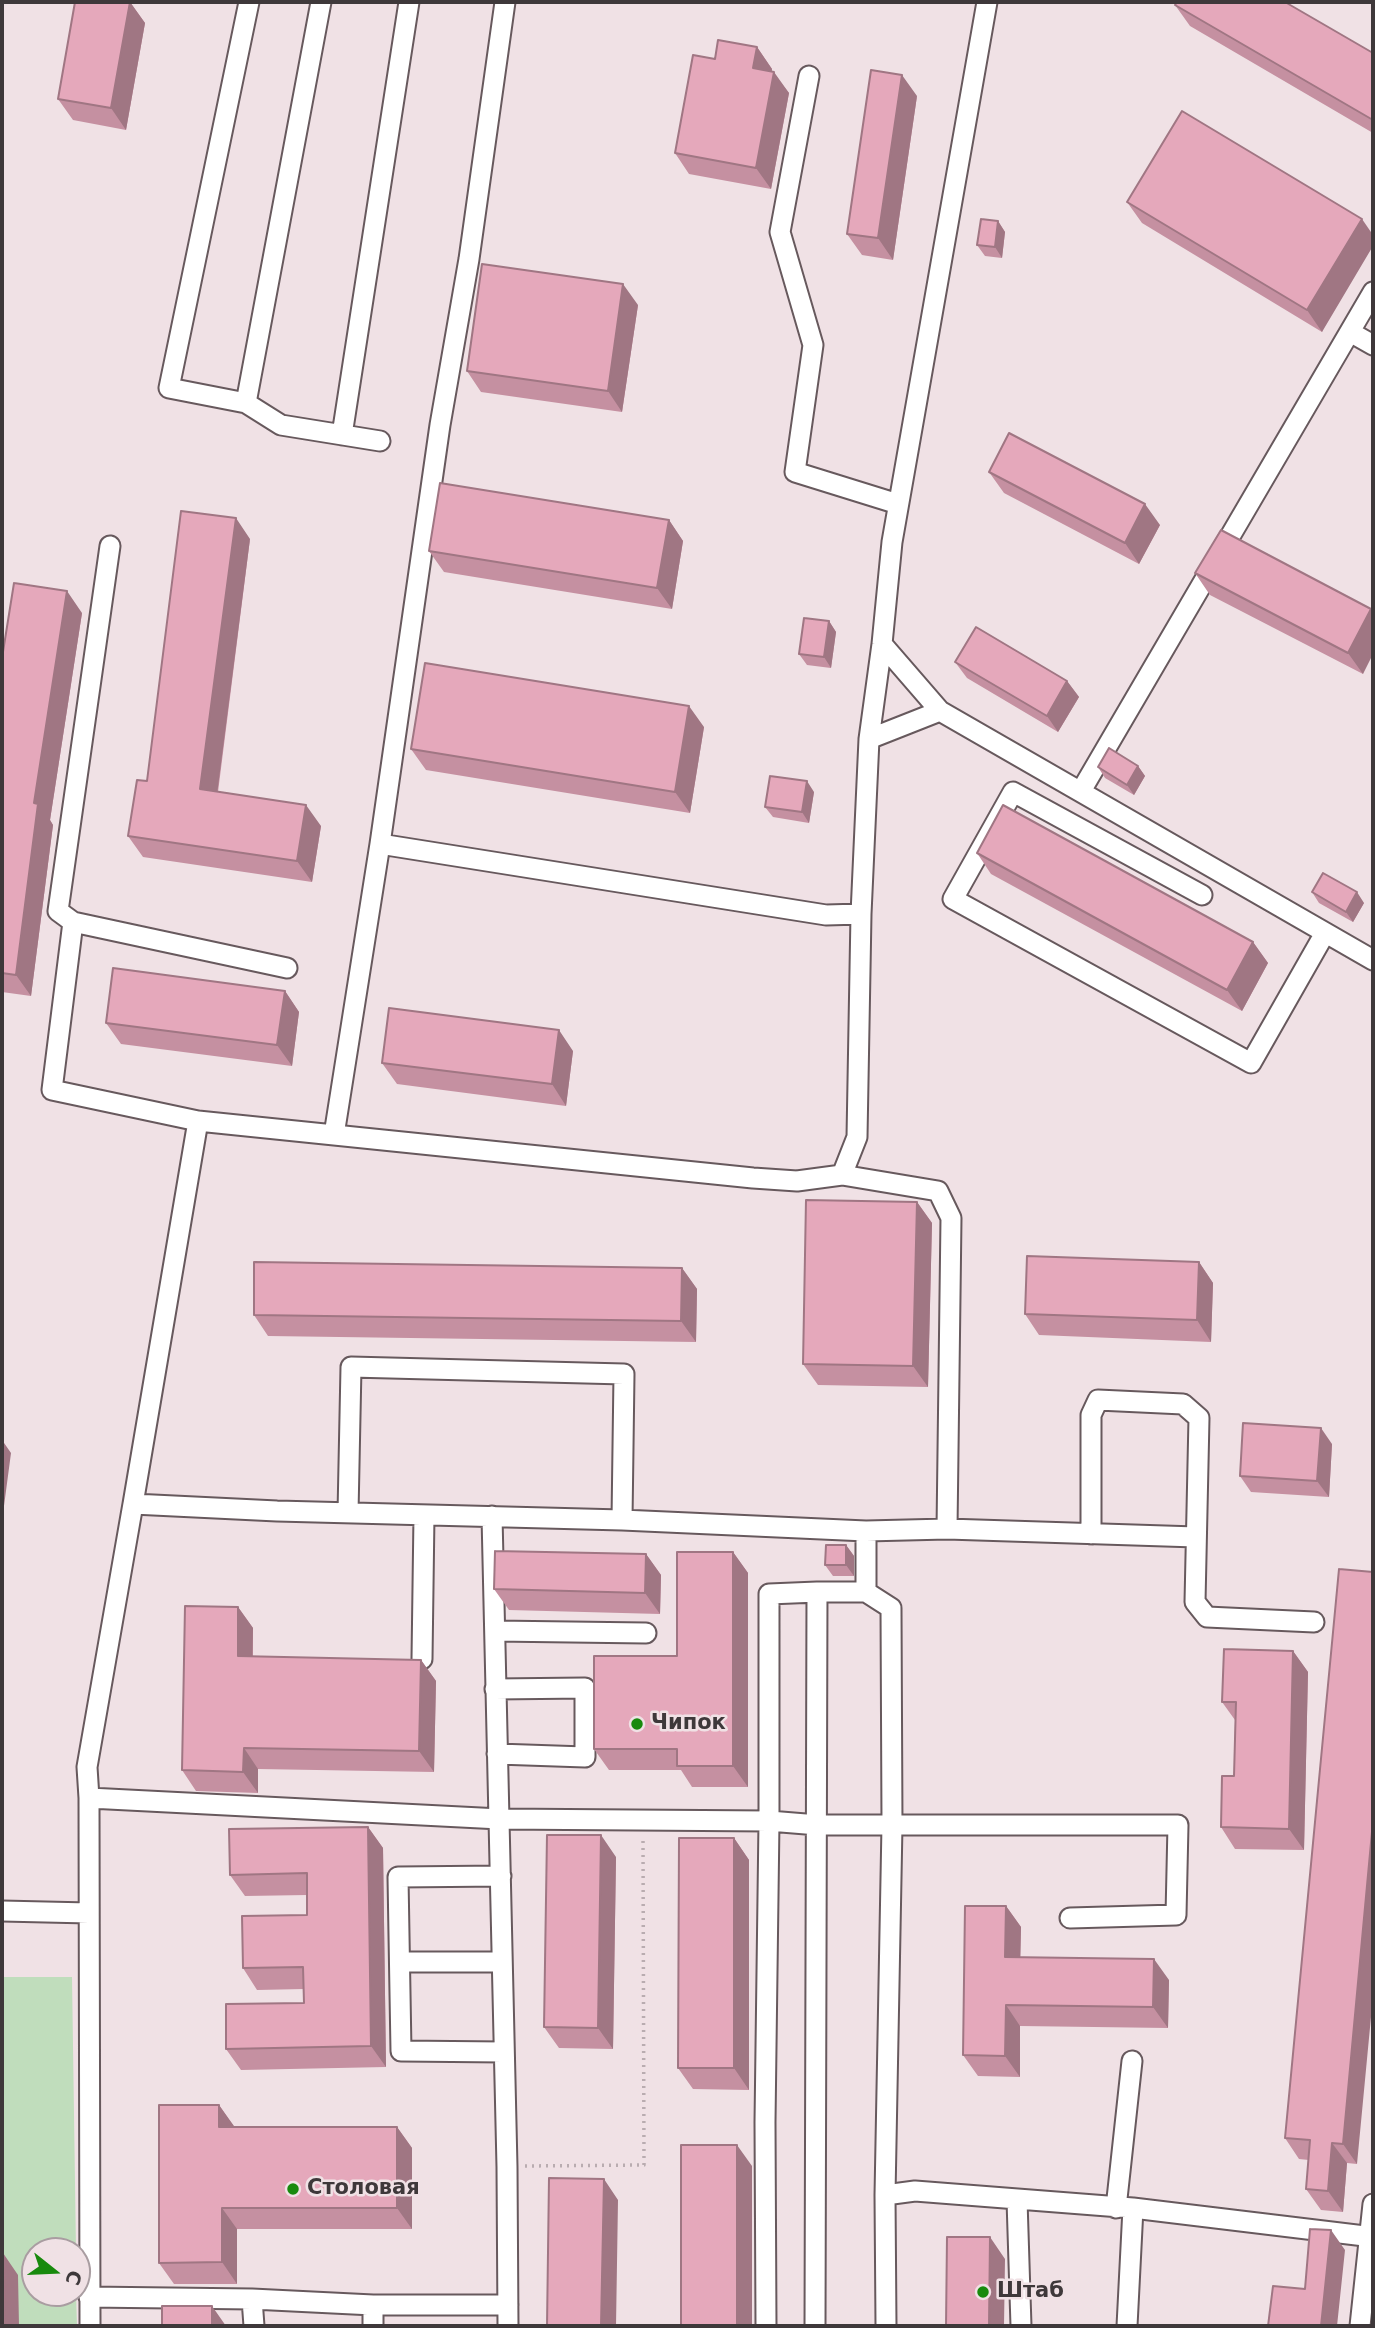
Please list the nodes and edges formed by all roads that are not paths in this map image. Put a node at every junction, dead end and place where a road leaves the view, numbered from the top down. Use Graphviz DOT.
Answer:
graph roads {
  1 [pos="249,2"];
  2 [pos="321,2"];
  3 [pos="409,2"];
  4 [pos="506,2"];
  5 [pos="987,2"];
  6 [pos="809,76"];
  7 [pos="1373,292"];
  8 [pos="1350,332"];
  9 [pos="1373,345"];
  10 [pos="246,402"];
  11 [pos="342,435"];
  12 [pos="380,441"];
  13 [pos="898,504"];
  14 [pos="110,546"];
  15 [pos="882,644"];
  16 [pos="940,711"];
  17 [pos="869,739"];
  18 [pos="1081,792"];
  19 [pos="380,844"];
  20 [pos="1202,895"];
  21 [pos="861,914"];
  22 [pos="73,922"];
  23 [pos="1325,933"];
  24 [pos="1373,960"];
  25 [pos="287,968"];
  26 [pos="198,1121"];
  27 [pos="334,1135"];
  28 [pos="842,1175"];
  29 [pos="134,1504"];
  30 [pos="348,1513"];
  31 [pos="424,1515"];
  32 [pos="492,1516"];
  33 [pos="622,1520"];
  34 [pos="947,1529"];
  35 [pos="866,1531"];
  36 [pos="1091,1534"];
  37 [pos="1196,1537"];
  38 [pos="817,1592"];
  39 [pos="866,1592"];
  40 [pos="1314,1622"];
  41 [pos="495,1630"];
  42 [pos="646,1633"];
  43 [pos="422,1659"];
  44 [pos="495,1689"];
  45 [pos="497,1754"];
  46 [pos="89,1798"];
  47 [pos="500,1819"];
  48 [pos="769,1821"];
  49 [pos="818,1825"];
  50 [pos="892,1825"];
  51 [pos="501,1877"];
  52 [pos="2,1911"];
  53 [pos="89,1913"];
  54 [pos="1070,1918"];
  55 [pos="400,1962"];
  56 [pos="502,1962"];
  57 [pos="503,2052"];
  58 [pos="1132,2061"];
  59 [pos="885,2195"];
  60 [pos="1017,2200"];
  61 [pos="1373,2204"];
  62 [pos="1125,2208"];
  63 [pos="89,2237"];
  64 [pos="1372,2237"];
  65 [pos="91,2297"];
  66 [pos="252,2299"];
  67 [pos="373,2305"];
  68 [pos="508,2305"];
  69 [pos="89,2307"];
  70 [pos="90,2326"];
  71 [pos="254,2326"];
  72 [pos="373,2326"];
  73 [pos="508,2326"];
  74 [pos="766,2326"];
  75 [pos="815,2326"];
  76 [pos="886,2326"];
  77 [pos="1021,2326"];
  78 [pos="1127,2326"];
  79 [pos="1360,2326"];
  1 -- 10 [label="street"];
  2 -- 10 [label="street"];
  3 -- 11 [label="street"];
  4 -- 19 [label="street"];
  5 -- 13 [label="street"];
  6 -- 13 [label="street"];
  7 -- 8 [label="street"];
  8 -- 9 [label="street"];
  8 -- 18 [label="street"];
  10 -- 11 [label="street"];
  11 -- 12 [label="street"];
  13 -- 15 [label="street"];
  14 -- 22 [label="street"];
  15 -- 16 [label="street"];
  15 -- 17 [label="street"];
  16 -- 17 [label="street"];
  16 -- 18 [label="street"];
  17 -- 21 [label="street"];
  18 -- 23 [label="street"];
  19 -- 21 [label="street"];
  19 -- 27 [label="street"];
  20 -- 23 [label="street"];
  21 -- 28 [label="street"];
  22 -- 25 [label="street"];
  22 -- 26 [label="street"];
  23 -- 24 [label="street"];
  26 -- 27 [label="street"];
  26 -- 29 [label="street"];
  27 -- 28 [label="street"];
  28 -- 34 [label="street"];
  29 -- 30 [label="street"];
  29 -- 46 [label="street"];
  30 -- 31 [label="street"];
  30 -- 33 [label="street"];
  31 -- 32 [label="street"];
  31 -- 43 [label="street"];
  32 -- 33 [label="street"];
  32 -- 41 [label="street"];
  33 -- 35 [label="street"];
  34 -- 35 [label="street"];
  34 -- 36 [label="street"];
  35 -- 39 [label="street"];
  36 -- 37 [label="street"];
  36 -- 37 [label="street"];
  37 -- 40 [label="street"];
  38 -- 39 [label="street"];
  38 -- 48 [label="street"];
  38 -- 49 [label="street"];
  39 -- 50 [label="street"];
  41 -- 42 [label="street"];
  41 -- 44 [label="street"];
  44 -- 45 [label="street"];
  44 -- 45 [label="street"];
  45 -- 47 [label="street"];
  46 -- 47 [label="street"];
  46 -- 53 [label="street"];
  47 -- 48 [label="street"];
  47 -- 51 [label="street"];
  48 -- 49 [label="street"];
  48 -- 74 [label="street"];
  49 -- 50 [label="street"];
  49 -- 75 [label="street"];
  50 -- 54 [label="street"];
  50 -- 59 [label="street"];
  51 -- 55 [label="street"];
  51 -- 56 [label="street"];
  52 -- 53 [label="street"];
  53 -- 63 [label="street"];
  55 -- 56 [label="street"];
  55 -- 57 [label="street"];
  56 -- 57 [label="street"];
  57 -- 68 [label="street"];
  58 -- 62 [label="street"];
  59 -- 60 [label="street"];
  59 -- 76 [label="street"];
  60 -- 62 [label="street"];
  60 -- 77 [label="street"];
  61 -- 64 [label="street"];
  62 -- 64 [label="street"];
  62 -- 78 [label="street"];
  64 -- 79 [label="street"];
  65 -- 66 [label="street"];
  66 -- 67 [label="street"];
  66 -- 71 [label="street"];
  67 -- 68 [label="street"];
  67 -- 72 [label="street"];
  68 -- 73 [label="street"];
  69 -- 70 [label="street"];
}
